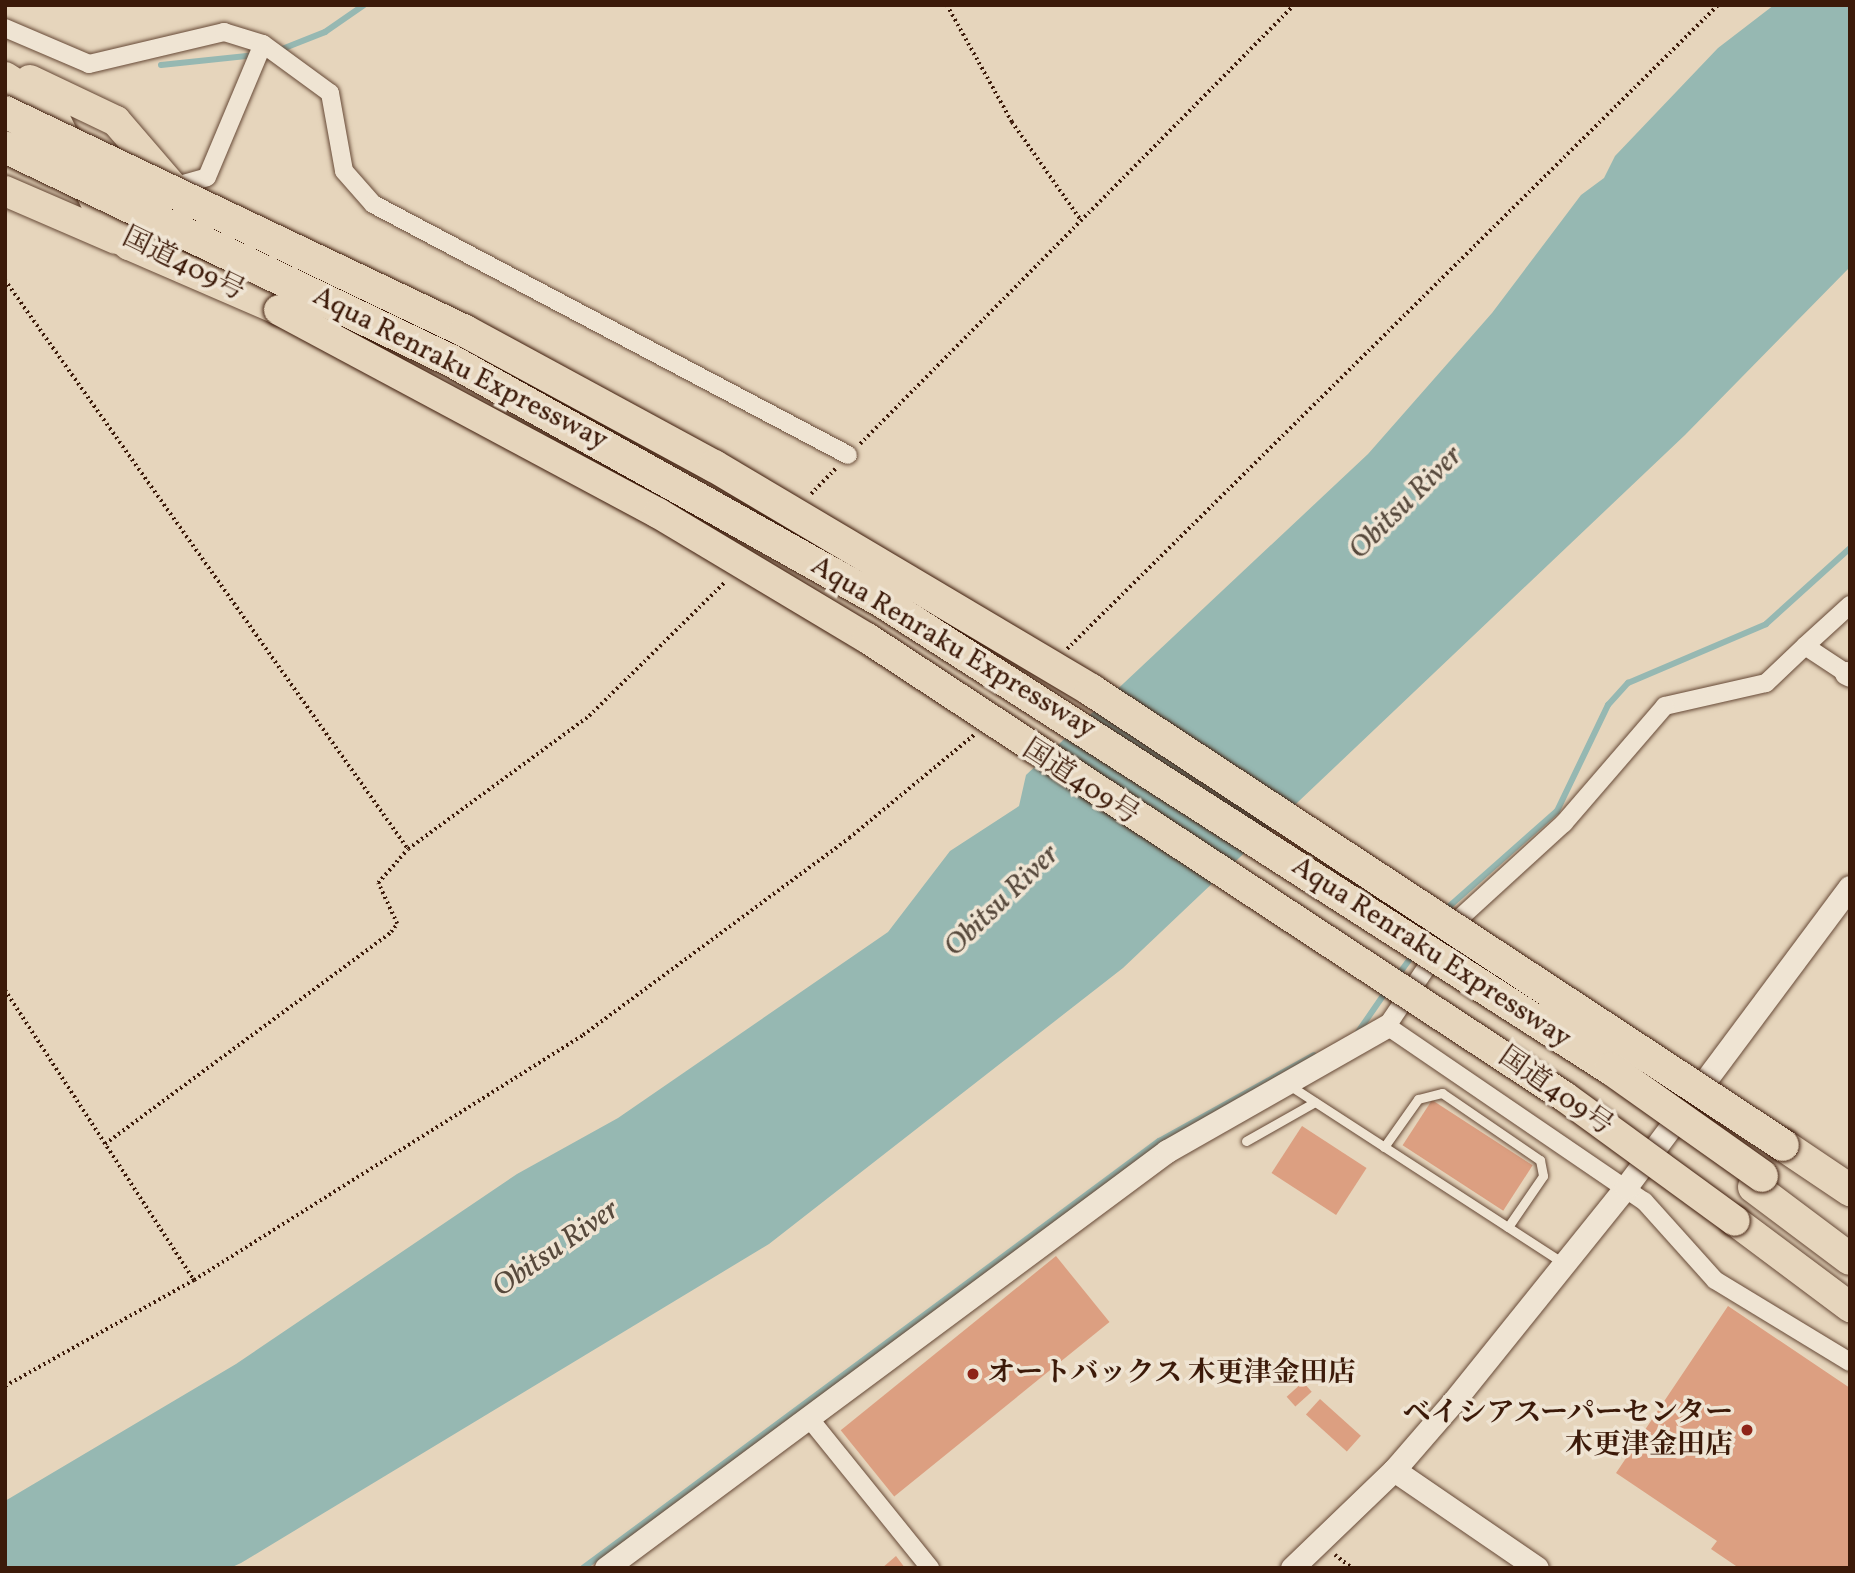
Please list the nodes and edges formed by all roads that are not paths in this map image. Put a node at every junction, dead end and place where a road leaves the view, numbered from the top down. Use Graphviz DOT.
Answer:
graph roads {
  1 [pos="5,28"];
  2 [pos="263,44"];
  3 [pos="5,75"];
  4 [pos="5,112"];
  5 [pos="5,147"];
  6 [pos="173,187"];
  7 [pos="5,191"];
  8 [pos="129,245"];
  9 [pos="279,310"];
  10 [pos="848,455"];
  11 [pos="1850,604"];
  12 [pos="1805,646"];
  13 [pos="1848,674"];
  14 [pos="1850,887"];
  15 [pos="1387,1026"];
  16 [pos="1288,1084"];
  17 [pos="1315,1102"];
  18 [pos="1788,1137"];
  19 [pos="1246,1141"];
  20 [pos="1384,1147"];
  21 [pos="1850,1164"];
  22 [pos="1758,1182"];
  23 [pos="1626,1187"];
  24 [pos="1850,1190"];
  25 [pos="1508,1227"];
  26 [pos="1850,1238"];
  27 [pos="1850,1259"];
  28 [pos="1563,1263"];
  29 [pos="1850,1307"];
  30 [pos="1850,1362"];
  31 [pos="809,1418"];
  32 [pos="1394,1470"];
  33 [pos="606,1568"];
  34 [pos="930,1568"];
  35 [pos="1292,1568"];
  36 [pos="1537,1568"];
  1 -- 2 [label="street"];
  2 -- 6 [label="street"];
  2 -- 10 [label="street"];
  3 -- 6 [label="highway, 国道409号"];
  3 -- 8 [label="highway, 国道409号"];
  4 -- 18 [label="highway, Aqua Renraku Expressway, bridge"];
  5 -- 22 [label="highway, Aqua Renraku Expressway, bridge"];
  6 -- 9 [label="highway, 国道409号"];
  7 -- 8 [label="highway"];
  8 -- 9 [label="highway, 国道409号"];
  9 -- 29 [label="highway, 国道409号, bridge"];
  11 -- 12 [label="street"];
  12 -- 13 [label="street"];
  12 -- 15 [label="street"];
  14 -- 23 [label="street"];
  15 -- 16 [label="street"];
  15 -- 23 [label="street"];
  16 -- 17 [label="lane"];
  16 -- 31 [label="street"];
  17 -- 19 [label="lane"];
  17 -- 20 [label="lane"];
  18 -- 21 [label="highway"];
  18 -- 24 [label="highway"];
  20 -- 25 [label="lane"];
  20 -- 25 [label="lane"];
  22 -- 26 [label="highway, Aqua Renraku Expressway"];
  22 -- 27 [label="highway"];
  23 -- 28 [label="street"];
  23 -- 30 [label="street"];
  25 -- 28 [label="lane"];
  28 -- 32 [label="street"];
  31 -- 33 [label="street"];
  31 -- 34 [label="street"];
  32 -- 35 [label="street"];
  32 -- 36 [label="street"];
}
